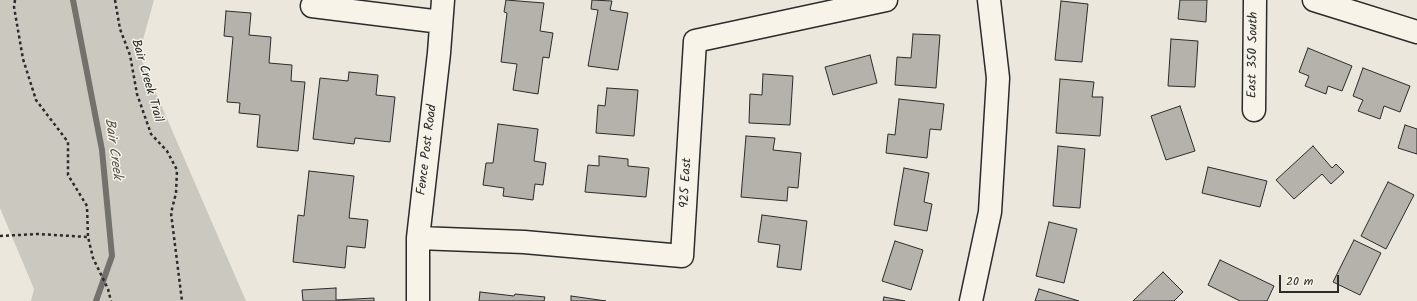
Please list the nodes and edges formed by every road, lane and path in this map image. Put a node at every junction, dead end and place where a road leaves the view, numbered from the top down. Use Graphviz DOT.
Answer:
graph roads {
  1 [pos="15,0"];
  2 [pos="116,0"];
  3 [pos="443,0"];
  4 [pos="886,0"];
  5 [pos="989,0"];
  6 [pos="1255,0"];
  7 [pos="1314,0"];
  8 [pos="312,6"];
  9 [pos="441,22"];
  10 [pos="1417,32"];
  11 [pos="1254,110"];
  12 [pos="0,236"];
  13 [pos="88,236"];
  14 [pos="418,238"];
  15 [pos="111,301"];
  16 [pos="182,301"];
  17 [pos="418,301"];
  18 [pos="971,301"];
  1 -- 13 [label="path"];
  2 -- 16 [label="path, Bair Creek Trail"];
  3 -- 9 [label="street, Fence Post Road"];
  4 -- 14 [label="street, 925 East"];
  5 -- 18 [label="street"];
  6 -- 11 [label="street, East 350 South"];
  7 -- 10 [label="street"];
  8 -- 9 [label="street"];
  9 -- 14 [label="street, Fence Post Road"];
  12 -- 13 [label="path"];
  13 -- 15 [label="path"];
  14 -- 17 [label="street, Fence Post Road"];
}
